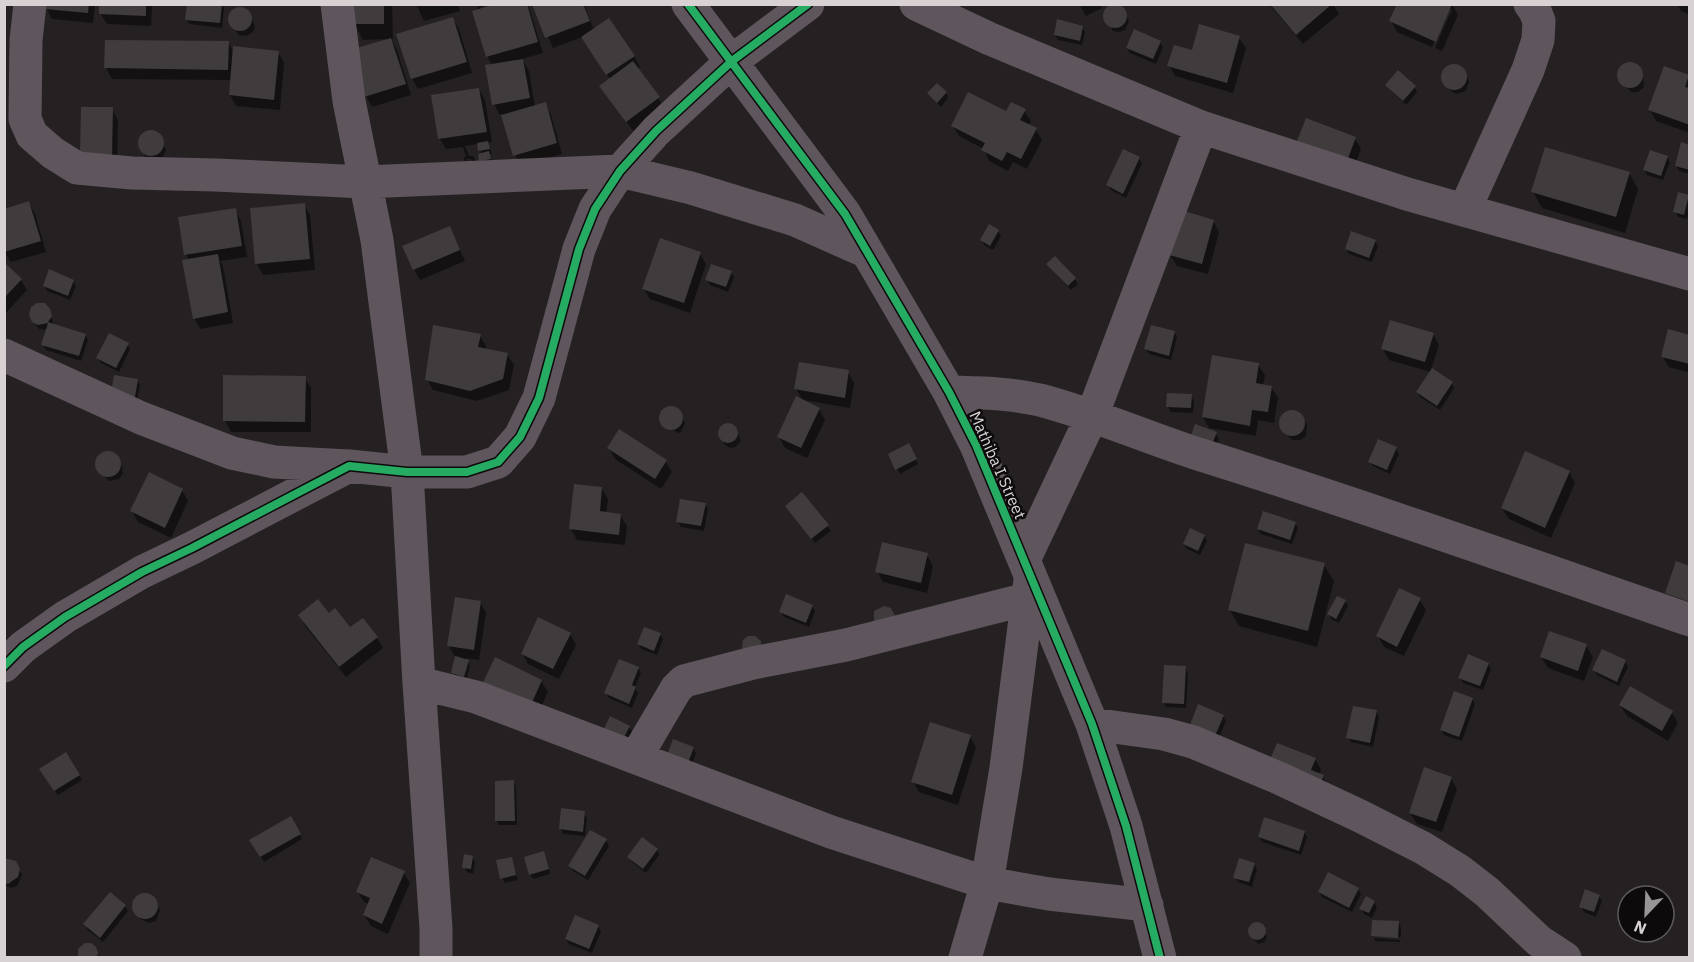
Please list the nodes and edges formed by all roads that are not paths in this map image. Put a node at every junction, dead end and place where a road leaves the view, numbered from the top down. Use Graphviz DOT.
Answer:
graph roads {
  1 [pos="30,4"];
  2 [pos="337,4"];
  3 [pos="688,4"];
  4 [pos="808,4"];
  5 [pos="916,4"];
  6 [pos="1530,4"];
  7 [pos="732,61"];
  8 [pos="14,100"];
  9 [pos="1201,127"];
  10 [pos="620,171"];
  11 [pos="365,182"];
  12 [pos="1465,209"];
  13 [pos="867,252"];
  14 [pos="1689,274"];
  15 [pos="4,355"];
  16 [pos="950,392"];
  17 [pos="1092,416"];
  18 [pos="350,466"];
  19 [pos="407,472"];
  20 [pos="1027,578"];
  21 [pos="1689,620"];
  22 [pos="4,666"];
  23 [pos="418,683"];
  24 [pos="1092,724"];
  25 [pos="636,757"];
  26 [pos="987,883"];
  27 [pos="1147,905"];
  28 [pos="436,957"];
  29 [pos="965,957"];
  30 [pos="1160,957"];
  31 [pos="1565,957"];
  1 -- 8 [label="street"];
  2 -- 11 [label="street"];
  3 -- 7 [label="street, Mathiba I Street"];
  4 -- 7 [label="street"];
  5 -- 9 [label="street"];
  6 -- 12 [label="street"];
  7 -- 10 [label="street"];
  7 -- 13 [label="street, Mathiba I Street"];
  8 -- 11 [label="street"];
  9 -- 12 [label="street"];
  9 -- 17 [label="street"];
  10 -- 11 [label="street"];
  10 -- 13 [label="street"];
  10 -- 19 [label="street"];
  11 -- 19 [label="street"];
  12 -- 14 [label="street"];
  13 -- 16 [label="street, Mathiba I Street"];
  15 -- 18 [label="street"];
  16 -- 17 [label="street"];
  16 -- 20 [label="street, Mathiba I Street"];
  17 -- 20 [label="street"];
  17 -- 21 [label="street"];
  18 -- 19 [label="street"];
  18 -- 22 [label="street"];
  19 -- 23 [label="street"];
  20 -- 24 [label="street, Mathiba I Street"];
  20 -- 25 [label="street"];
  20 -- 26 [label="street"];
  23 -- 25 [label="street"];
  23 -- 28 [label="street"];
  24 -- 27 [label="street, Mathiba I Street"];
  24 -- 31 [label="street"];
  25 -- 26 [label="street"];
  26 -- 27 [label="street"];
  26 -- 29 [label="street"];
  27 -- 30 [label="street, Mathiba I Street"];
}
